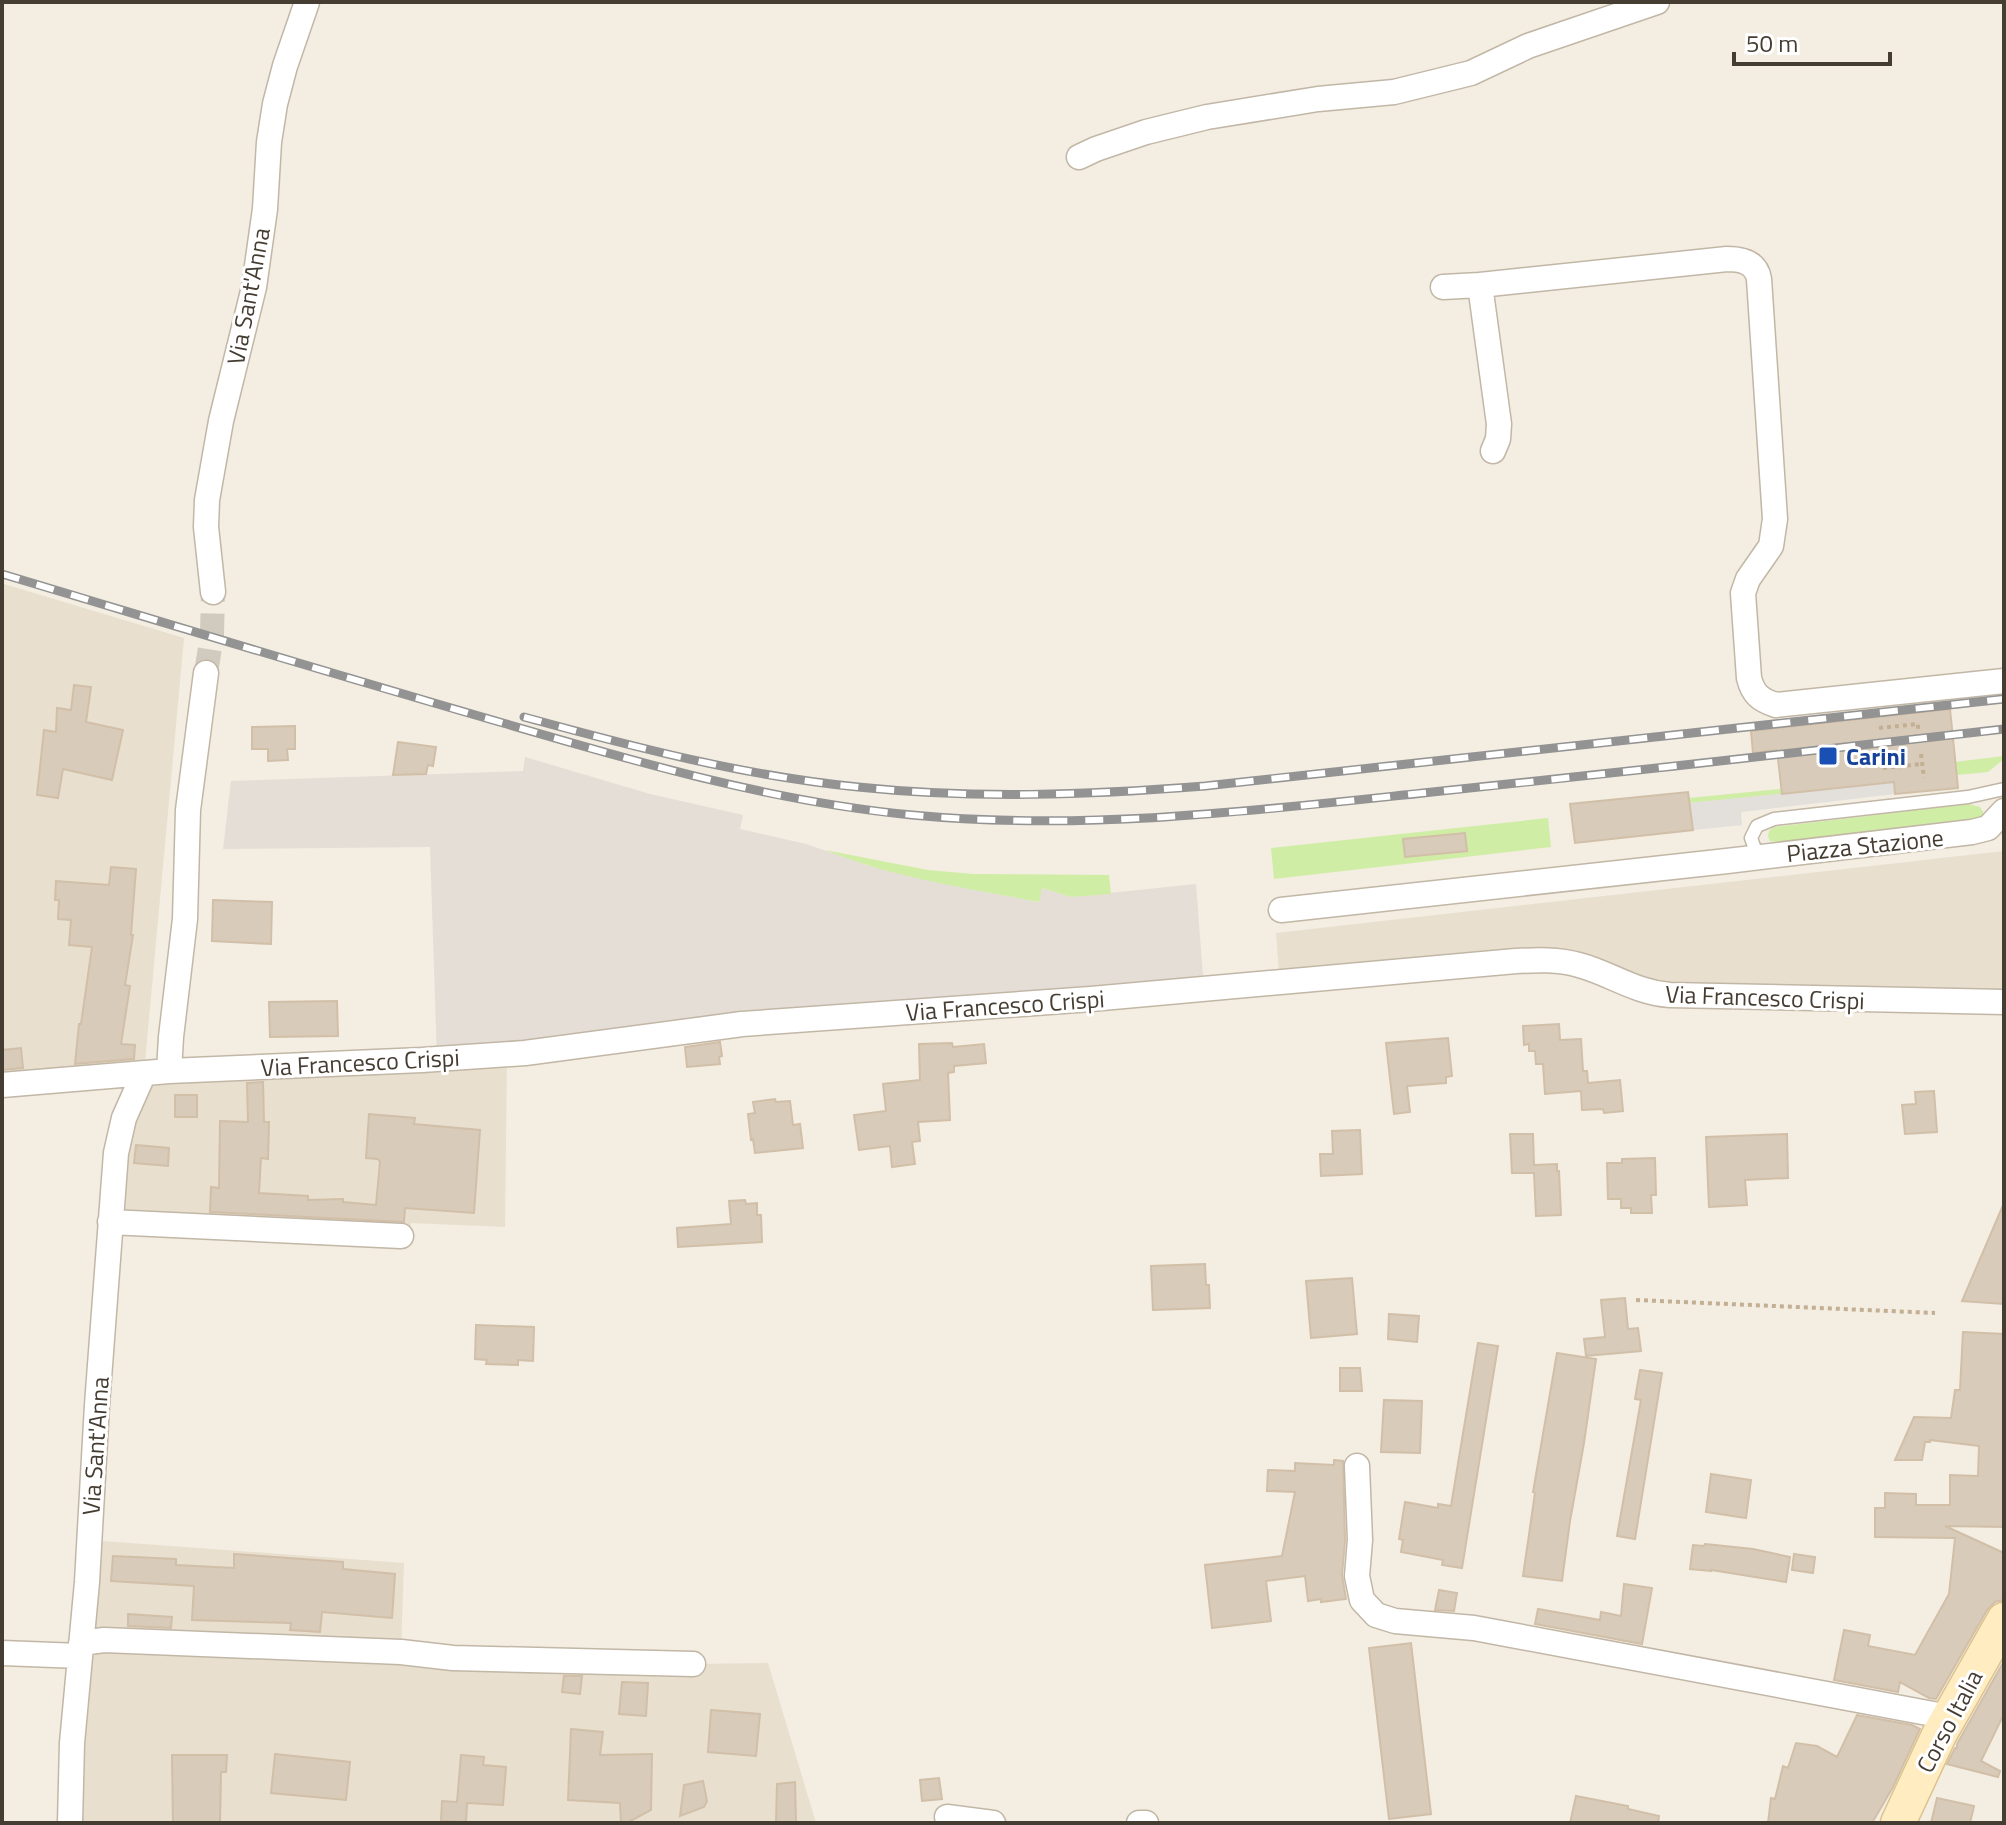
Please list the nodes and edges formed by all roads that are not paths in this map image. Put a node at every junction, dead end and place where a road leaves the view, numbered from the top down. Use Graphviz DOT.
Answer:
graph roads {
  1 [pos="307,2"];
  2 [pos="1657,2"];
  3 [pos="1079,157"];
  4 [pos="1480,285"];
  5 [pos="1443,287"];
  6 [pos="1493,451"];
  7 [pos="213,592"];
  8 [pos="206,673"];
  9 [pos="2004,681"];
  10 [pos="2004,789"];
  11 [pos="2004,811"];
  12 [pos="1785,854"];
  13 [pos="1281,910"];
  14 [pos="2004,1002"];
  15 [pos="169,1071"];
  16 [pos="144,1073"];
  17 [pos="2,1085"];
  18 [pos="110,1222"];
  19 [pos="401,1236"];
  20 [pos="1357,1466"];
  21 [pos="2004,1620"];
  22 [pos="81,1649"];
  23 [pos="2,1653"];
  24 [pos="693,1664"];
  25 [pos="1949,1717"];
  26 [pos="947,1817"];
  27 [pos="70,1823"];
  28 [pos="993,1823"];
  29 [pos="1139,1823"];
  30 [pos="1146,1823"];
  31 [pos="1898,1823"];
  1 -- 7 [label="street, Via Sant'Anna"];
  2 -- 3 [label="street"];
  4 -- 5 [label="street"];
  4 -- 6 [label="street"];
  4 -- 9 [label="street"];
  8 -- 15 [label="street"];
  10 -- 12 [label="lane, Piazza Stazione"];
  11 -- 12 [label="street, Piazza Stazione"];
  12 -- 13 [label="street"];
  14 -- 15 [label="street, Via Francesco Crispi"];
  15 -- 16 [label="street, Via Francesco Crispi"];
  16 -- 17 [label="street, Via Francesco Crispi"];
  16 -- 18 [label="street, Via Sant'Anna"];
  18 -- 19 [label="street"];
  18 -- 22 [label="street, Via Sant'Anna"];
  20 -- 25 [label="street"];
  21 -- 25 [label="street, Corso Italia"];
  22 -- 23 [label="street"];
  22 -- 24 [label="street"];
  22 -- 27 [label="street, Via Sant'Anna"];
  25 -- 31 [label="street, Corso Italia"];
  26 -- 28 [label="street"];
  29 -- 30 [label="street"];
}
